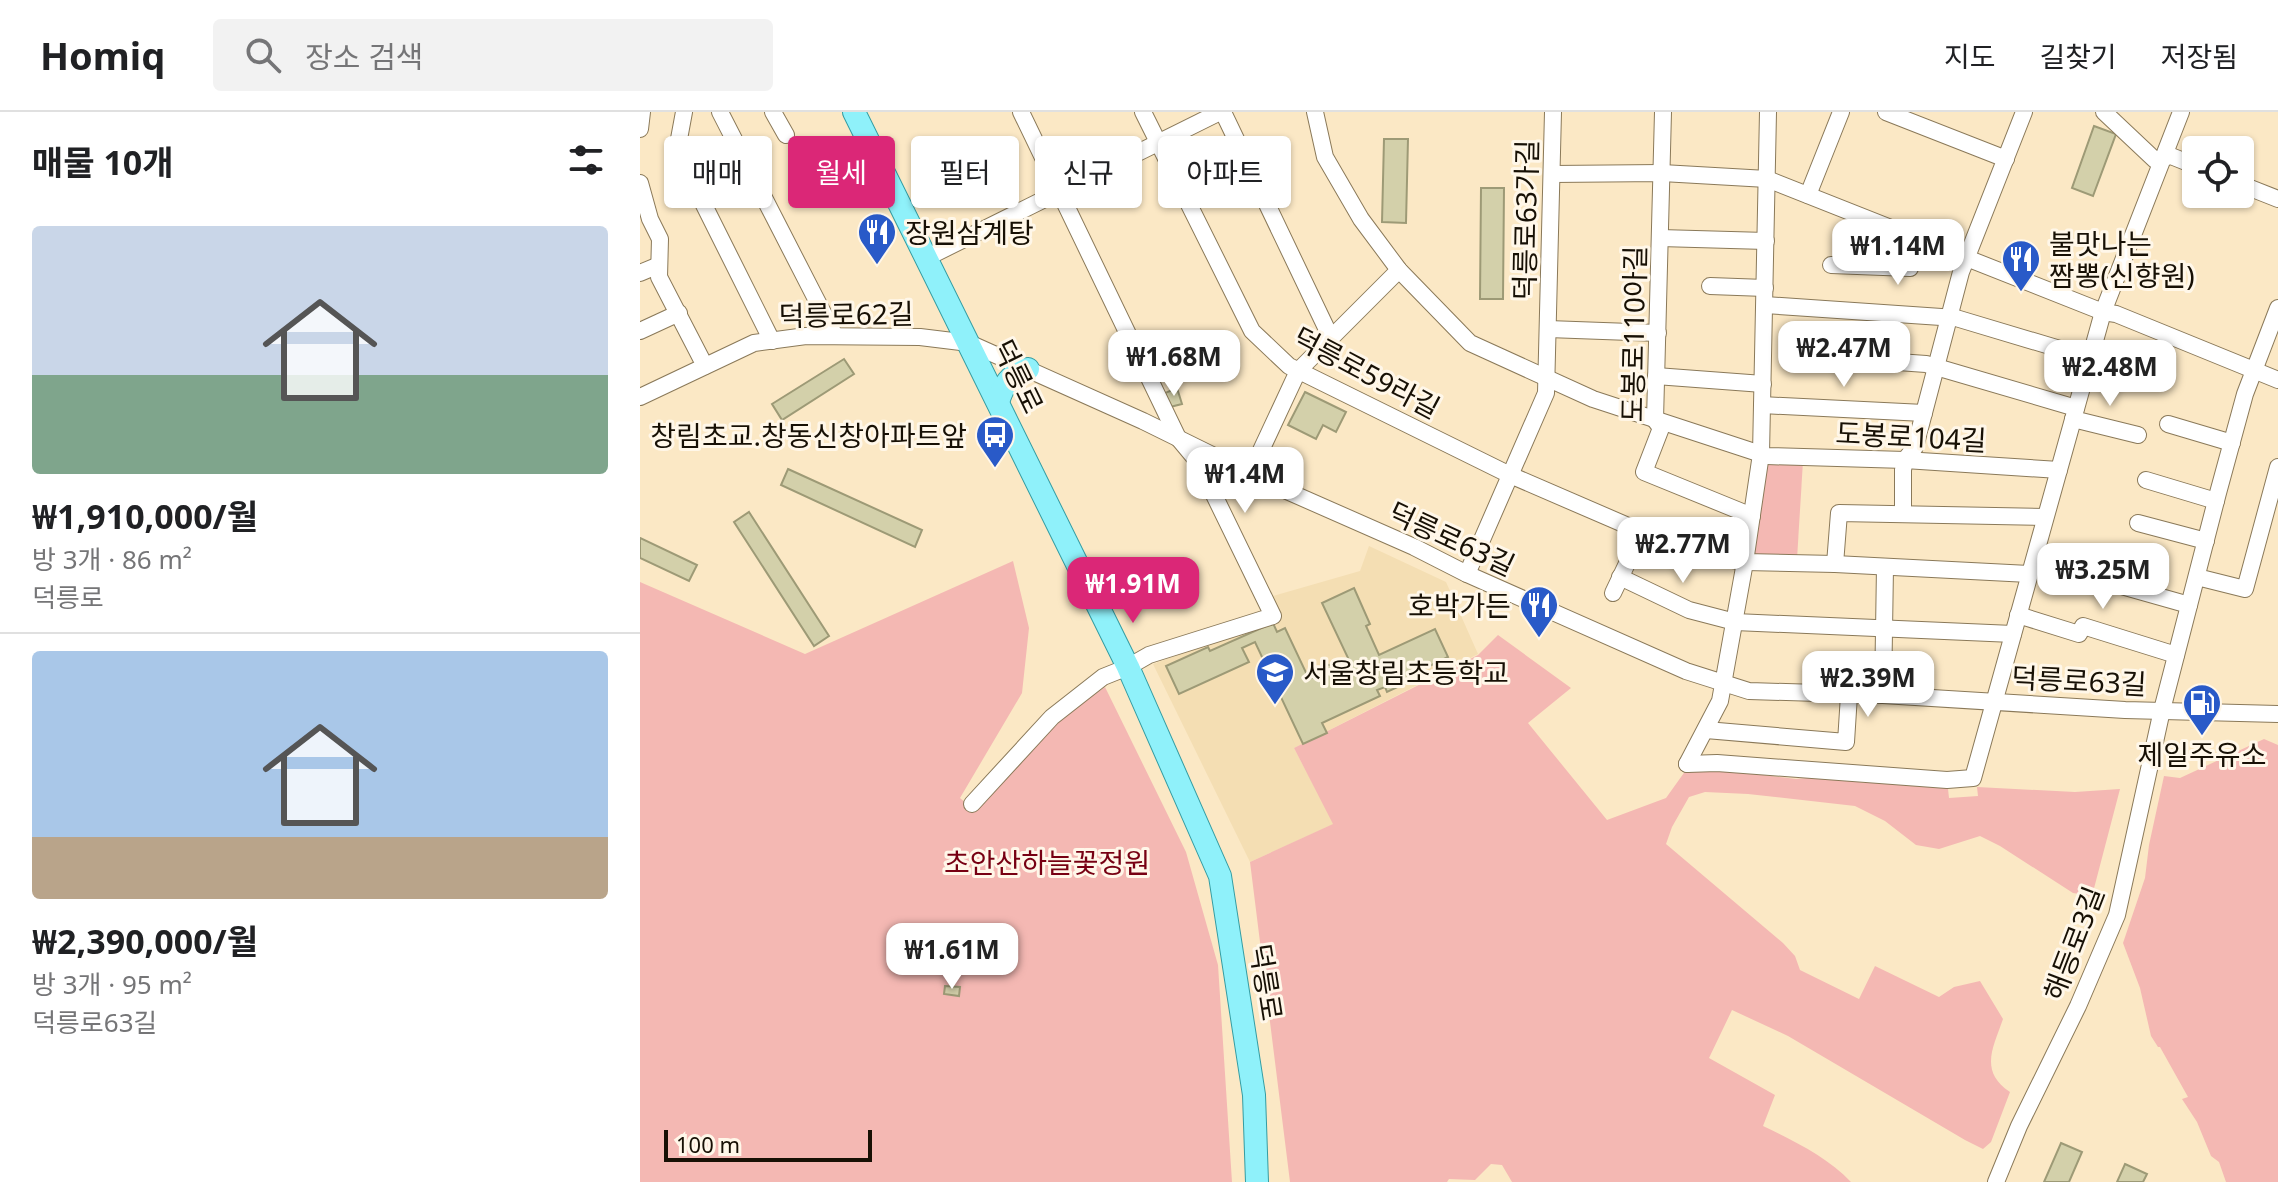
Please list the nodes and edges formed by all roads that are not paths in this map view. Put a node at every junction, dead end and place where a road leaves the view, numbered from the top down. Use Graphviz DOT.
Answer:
graph roads {
  1 [pos="642,112"];
  2 [pos="684,112"];
  3 [pos="720,112"];
  4 [pos="773,112"];
  5 [pos="854,112"];
  6 [pos="1021,112"];
  7 [pos="1143,112"];
  8 [pos="1222,112"];
  9 [pos="1315,112"];
  10 [pos="1553,112"];
  11 [pos="1663,112"];
  12 [pos="1768,112"];
  13 [pos="1841,112"];
  14 [pos="1886,112"];
  15 [pos="2024,112"];
  16 [pos="2104,112"];
  17 [pos="2181,112"];
  18 [pos="640,129"];
  19 [pos="786,135"];
  20 [pos="1035,140"];
  21 [pos="1157,143"];
  22 [pos="1142,150"];
  23 [pos="2163,158"];
  24 [pos="2006,159"];
  25 [pos="2182,160"];
  26 [pos="1662,173"];
  27 [pos="1552,174"];
  28 [pos="1767,179"];
  29 [pos="640,183"];
  30 [pos="2254,190"];
  31 [pos="1808,195"];
  32 [pos="2278,199"];
  33 [pos="1035,203"];
  34 [pos="1069,208"];
  35 [pos="644,209"];
  36 [pos="1660,238"];
  37 [pos="1921,239"];
  38 [pos="1766,241"];
  39 [pos="1967,257"];
  40 [pos="926,258"];
  41 [pos="659,265"];
  42 [pos="1831,265"];
  43 [pos="1399,270"];
  44 [pos="640,273"];
  45 [pos="1710,286"];
  46 [pos="1765,297"];
  47 [pos="2278,308"];
  48 [pos="2103,312"];
  49 [pos="679,313"];
  50 [pos="1949,318"];
  51 [pos="1548,329"];
  52 [pos="640,331"];
  53 [pos="1658,333"];
  54 [pos="835,336"];
  55 [pos="1331,338"];
  56 [pos="772,341"];
  57 [pos="969,343"];
  58 [pos="1842,358"];
  59 [pos="2090,358"];
  60 [pos="705,366"];
  61 [pos="1936,366"];
  62 [pos="1028,369"];
  63 [pos="2253,370"];
  64 [pos="1298,371"];
  65 [pos="1656,376"];
  66 [pos="1546,378"];
  67 [pos="2278,380"];
  68 [pos="1763,384"];
  69 [pos="640,397"];
  70 [pos="998,402"];
  71 [pos="1762,405"];
  72 [pos="1924,413"];
  73 [pos="2074,414"];
  74 [pos="1655,420"];
  75 [pos="2168,424"];
  76 [pos="2138,435"];
  77 [pos="1178,438"];
  78 [pos="2232,443"];
  79 [pos="1761,454"];
  80 [pos="1905,460"];
  81 [pos="2278,467"];
  82 [pos="2059,470"];
  83 [pos="1250,474"];
  84 [pos="1510,475"];
  85 [pos="2146,480"];
  86 [pos="2216,501"];
  87 [pos="1903,514"];
  88 [pos="1752,516"];
  89 [pos="2045,517"];
  90 [pos="2138,523"];
  91 [pos="1642,532"];
  92 [pos="2206,541"];
  93 [pos="1745,562"];
  94 [pos="1835,564"];
  95 [pos="1885,567"];
  96 [pos="1467,574"];
  97 [pos="2029,574"];
  98 [pos="2197,577"];
  99 [pos="2104,581"];
  100 [pos="2189,605"];
  101 [pos="2018,615"];
  102 [pos="1735,622"];
  103 [pos="1884,627"];
  104 [pos="2013,634"];
  105 [pos="2176,655"];
  106 [pos="1128,667"];
  107 [pos="1722,682"];
  108 [pos="1849,695"];
  109 [pos="1883,695"];
  110 [pos="1993,702"];
  111 [pos="2162,710"];
  112 [pos="2278,714"];
  113 [pos="1706,730"];
  114 [pos="972,804"];
  115 [pos="1257,1182"];
  116 [pos="1996,1182"];
  1 -- 18 [label="street"];
  2 -- 56 [label="street"];
  3 -- 54 [label="street"];
  4 -- 19 [label="street"];
  5 -- 40 [label="main road, 덕릉로"];
  6 -- 20 [label="street"];
  7 -- 21 [label="street, 덕릉로59라길"];
  8 -- 21 [label="street"];
  8 -- 55 [label="street"];
  9 -- 43 [label="street, 도봉로104길"];
  10 -- 27 [label="street, 덕릉로63가길"];
  11 -- 26 [label="street, 도봉로110아길"];
  12 -- 28 [label="street"];
  13 -- 31 [label="street"];
  14 -- 24 [label="street"];
  15 -- 24 [label="street"];
  16 -- 23 [label="street"];
  17 -- 23 [label="street"];
  21 -- 22 [label="street"];
  21 -- 64 [label="street, 덕릉로59라길"];
  23 -- 25 [label="street"];
  23 -- 48 [label="street"];
  24 -- 39 [label="street"];
  26 -- 27 [label="street"];
  26 -- 28 [label="street"];
  26 -- 36 [label="street, 도봉로110아길"];
  27 -- 51 [label="street, 덕릉로63가길"];
  28 -- 31 [label="street"];
  28 -- 38 [label="street"];
  29 -- 35 [label="street"];
  30 -- 32 [label="street"];
  31 -- 37 [label="street"];
  33 -- 40 [label="street"];
  34 -- 77 [label="street"];
  35 -- 41 [label="street"];
  36 -- 38 [label="street"];
  36 -- 53 [label="street, 도봉로110아길"];
  37 -- 39 [label="street"];
  37 -- 42 [label="street"];
  38 -- 46 [label="street"];
  39 -- 48 [label="street"];
  39 -- 50 [label="street"];
  40 -- 57 [label="main road, 덕릉로"];
  41 -- 44 [label="street"];
  41 -- 49 [label="street"];
  43 -- 55 [label="street"];
  43 -- 66 [label="street, 도봉로104길"];
  45 -- 46 [label="street"];
  46 -- 50 [label="street"];
  46 -- 68 [label="street"];
  47 -- 63 [label="street, 해등로3길"];
  48 -- 59 [label="street"];
  48 -- 63 [label="street"];
  49 -- 52 [label="street"];
  49 -- 60 [label="street"];
  50 -- 59 [label="street"];
  50 -- 61 [label="street"];
  51 -- 53 [label="street, 덕릉로63가길"];
  51 -- 66 [label="street, 덕릉로63가길"];
  53 -- 65 [label="street, 도봉로110아길"];
  54 -- 56 [label="street, 덕릉로62길"];
  54 -- 57 [label="street, 덕릉로62길"];
  55 -- 64 [label="street"];
  56 -- 60 [label="street, 덕릉로62길"];
  57 -- 62 [label="street, 덕릉로63길"];
  57 -- 70 [label="main road, 덕릉로"];
  58 -- 61 [label="street"];
  59 -- 73 [label="street"];
  60 -- 69 [label="street, 덕릉로62길"];
  61 -- 72 [label="street"];
  61 -- 73 [label="street"];
  62 -- 70 [label="main road"];
  62 -- 77 [label="street, 덕릉로63길"];
  63 -- 67 [label="street"];
  63 -- 78 [label="street, 해등로3길"];
  64 -- 83 [label="street"];
  64 -- 84 [label="street, 덕릉로59라길"];
  65 -- 68 [label="street"];
  65 -- 74 [label="street, 도봉로110아길"];
  66 -- 74 [label="street, 도봉로104길"];
  66 -- 84 [label="street, 덕릉로63가길"];
  68 -- 71 [label="street"];
  70 -- 106 [label="main road, 덕릉로"];
  71 -- 72 [label="street, 도봉로104길"];
  71 -- 79 [label="street"];
  72 -- 80 [label="street"];
  73 -- 76 [label="street"];
  73 -- 82 [label="street"];
  74 -- 79 [label="street, 도봉로104길"];
  74 -- 88 [label="street, 도봉로110아길"];
  75 -- 78 [label="street"];
  77 -- 83 [label="street, 덕릉로63길"];
  77 -- 106 [label="street, 덕릉로63길"];
  78 -- 86 [label="street, 해등로3길"];
  79 -- 80 [label="street, 도봉로104길"];
  79 -- 88 [label="street"];
  80 -- 82 [label="street, 도봉로104길"];
  80 -- 87 [label="street"];
  81 -- 98 [label="street"];
  82 -- 89 [label="street"];
  83 -- 96 [label="street, 덕릉로63길"];
  84 -- 91 [label="street"];
  84 -- 96 [label="street, 덕릉로63가길"];
  85 -- 86 [label="street"];
  86 -- 92 [label="street, 해등로3길"];
  87 -- 89 [label="street"];
  87 -- 94 [label="street"];
  88 -- 93 [label="street"];
  89 -- 97 [label="street"];
  90 -- 92 [label="street"];
  91 -- 93 [label="street"];
  91 -- 102 [label="street"];
  92 -- 98 [label="street, 해등로3길"];
  93 -- 94 [label="street"];
  93 -- 102 [label="street"];
  94 -- 95 [label="street"];
  95 -- 97 [label="street"];
  95 -- 103 [label="street"];
  96 -- 107 [label="street, 덕릉로63길"];
  97 -- 101 [label="street"];
  98 -- 100 [label="street, 해등로3길"];
  99 -- 100 [label="street"];
  100 -- 105 [label="street, 해등로3길"];
  101 -- 104 [label="street"];
  101 -- 105 [label="street"];
  102 -- 103 [label="street"];
  102 -- 107 [label="street"];
  103 -- 104 [label="street"];
  103 -- 109 [label="street"];
  104 -- 110 [label="street"];
  105 -- 111 [label="street, 해등로3길"];
  106 -- 114 [label="street"];
  106 -- 115 [label="main road, 덕릉로"];
  107 -- 108 [label="street, 덕릉로63길"];
  107 -- 113 [label="street, 덕릉로63길"];
  108 -- 109 [label="street, 덕릉로63길"];
  108 -- 113 [label="street"];
  109 -- 110 [label="street, 덕릉로63길"];
  110 -- 111 [label="street, 덕릉로63길"];
  110 -- 113 [label="street, 덕릉로63길"];
  111 -- 112 [label="street, 덕릉로63길"];
  111 -- 116 [label="street, 해등로3길"];
}
